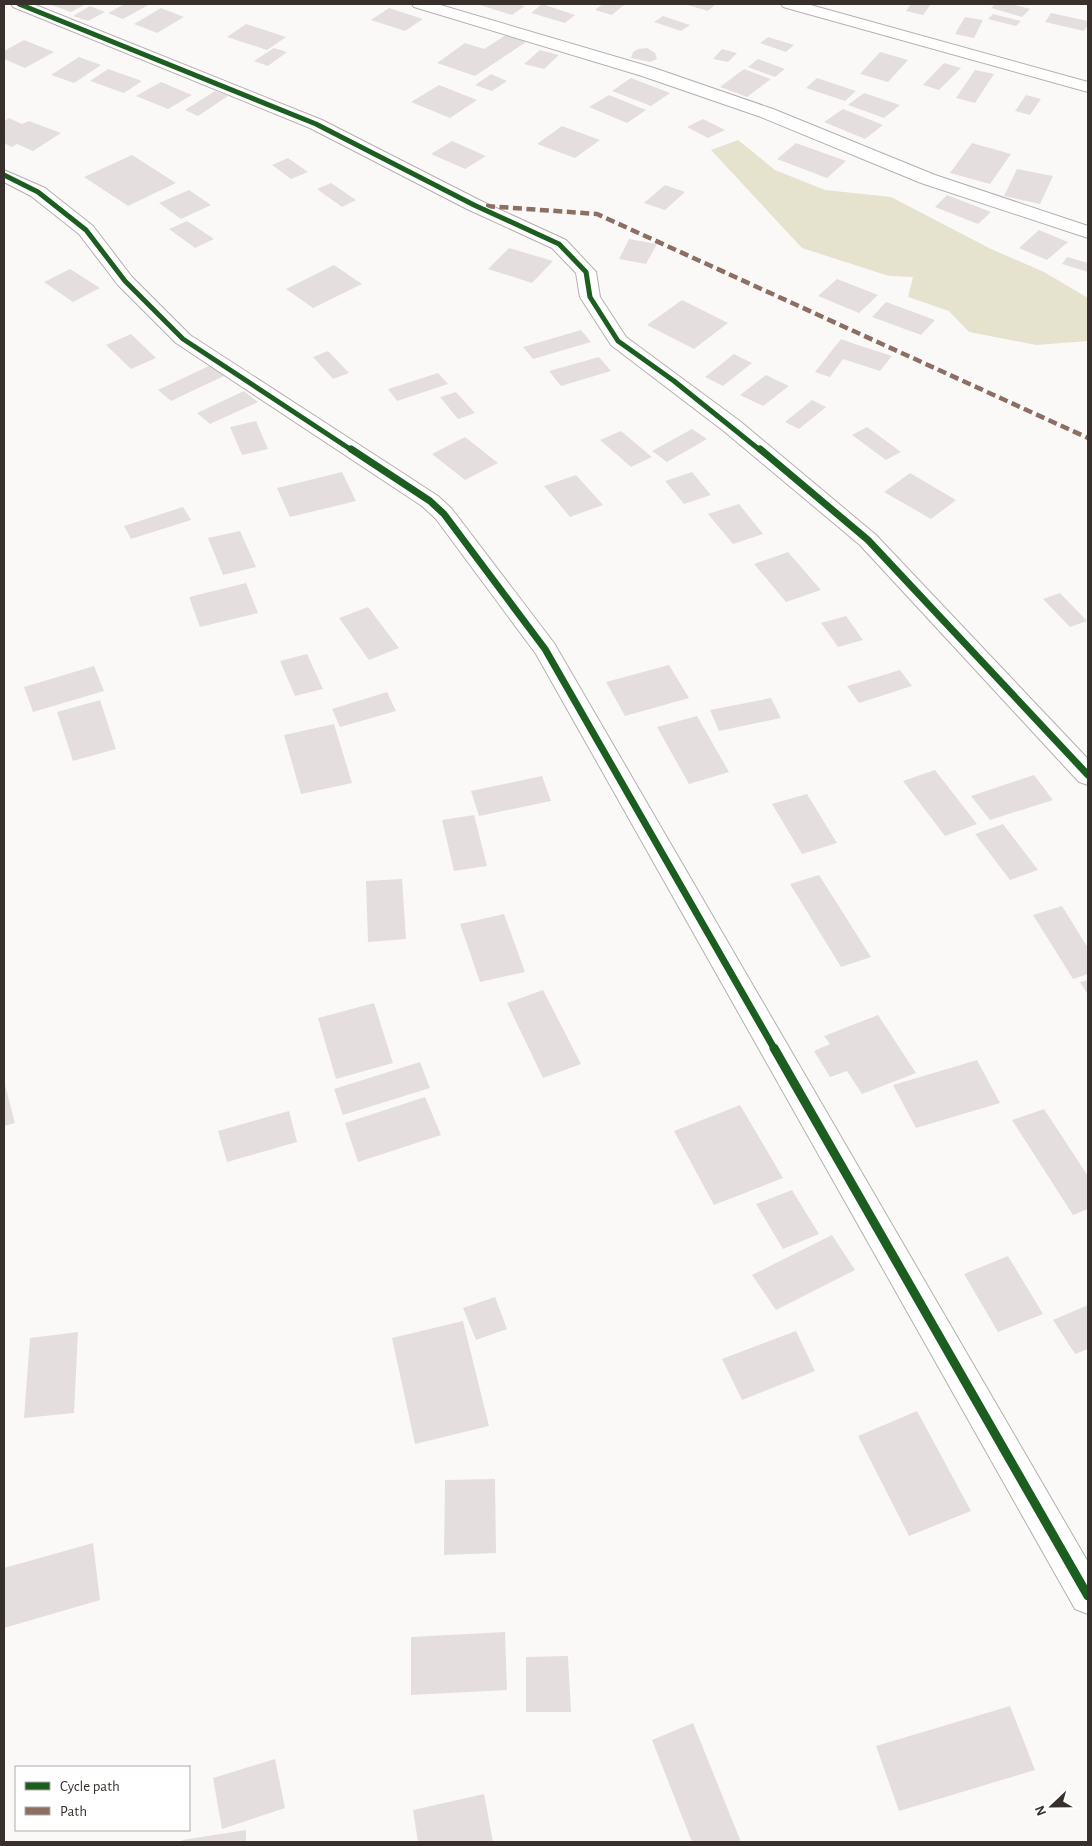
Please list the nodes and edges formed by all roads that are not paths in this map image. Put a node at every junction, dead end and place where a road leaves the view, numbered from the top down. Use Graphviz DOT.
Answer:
graph roads {
  1 [pos="19,4"];
  2 [pos="420,4"];
  3 [pos="789,4"];
  4 [pos="1088,88"];
  5 [pos="4,175"];
  6 [pos="1088,232"];
  7 [pos="1088,775"];
  8 [pos="1088,1596"];
  1 -- 7 [label="street"];
  2 -- 6 [label="street"];
  3 -- 4 [label="street"];
  5 -- 8 [label="street"];
}
